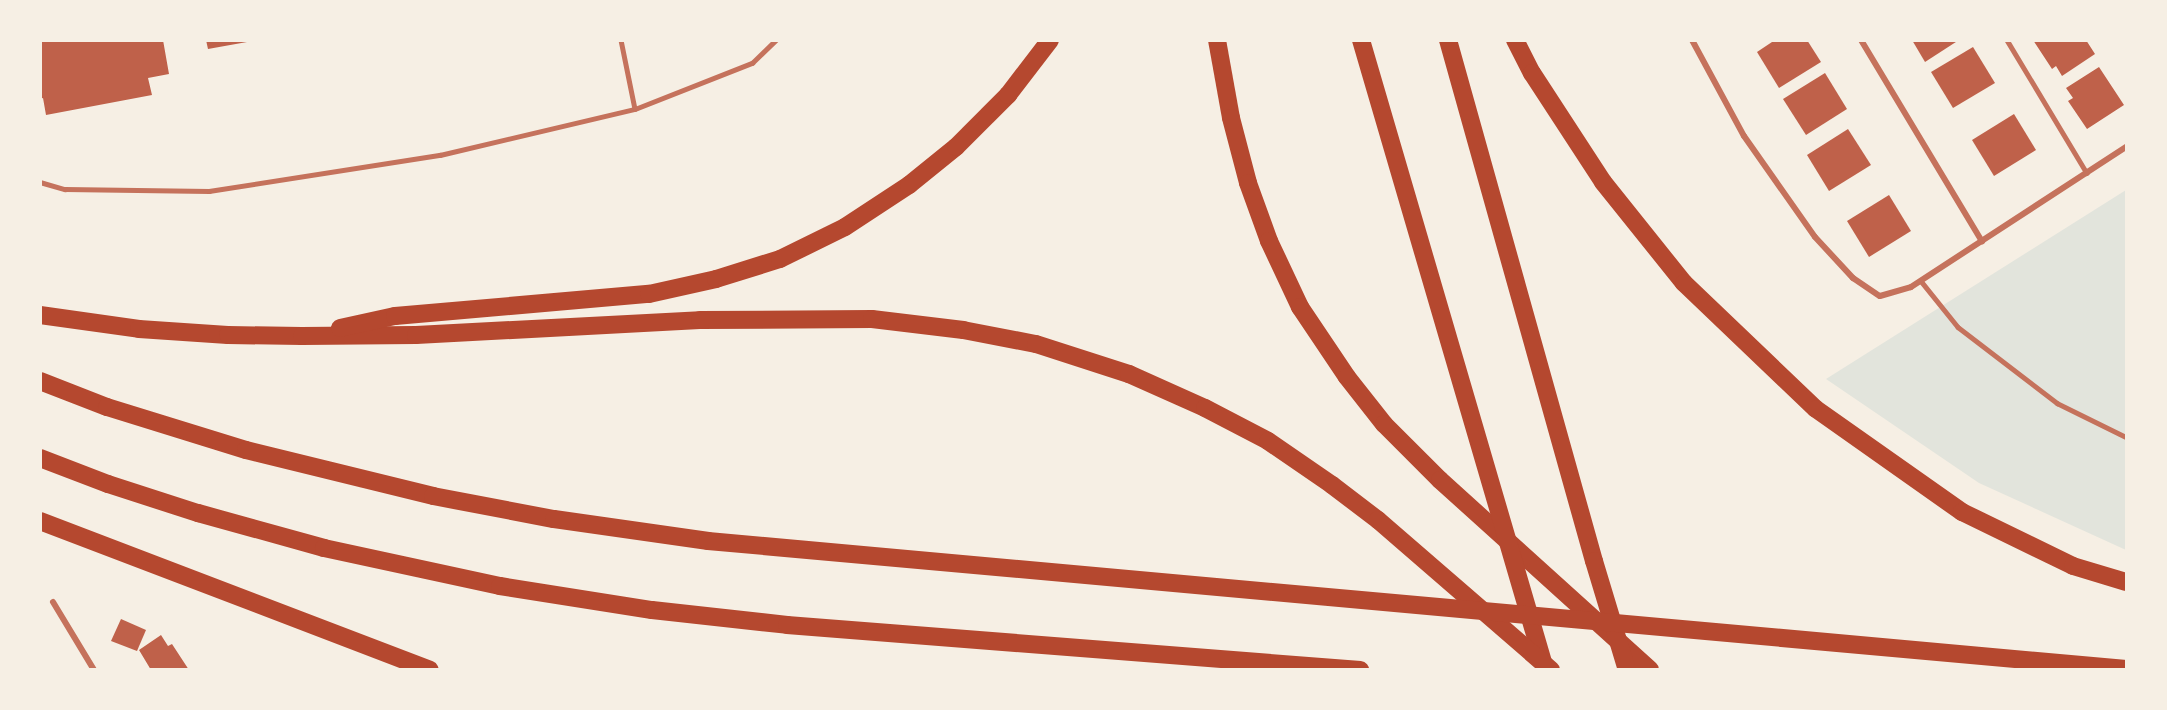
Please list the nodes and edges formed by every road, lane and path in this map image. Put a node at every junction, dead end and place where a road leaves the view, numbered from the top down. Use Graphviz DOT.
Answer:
graph roads {
  1 [pos="621,40"];
  2 [pos="776,40"];
  3 [pos="1050,40"];
  4 [pos="1217,40"];
  5 [pos="1361,40"];
  6 [pos="1448,40"];
  7 [pos="1515,40"];
  8 [pos="1692,40"];
  9 [pos="1860,40"];
  10 [pos="2007,40"];
  11 [pos="635,109"];
  12 [pos="2127,147"];
  13 [pos="2087,173"];
  14 [pos="40,182"];
  15 [pos="1982,241"];
  16 [pos="1922,280"];
  17 [pos="40,315"];
  18 [pos="302,336"];
  19 [pos="40,381"];
  20 [pos="2127,436"];
  21 [pos="40,458"];
  22 [pos="40,521"];
  23 [pos="2127,582"];
  24 [pos="53,602"];
  25 [pos="94,669"];
  26 [pos="430,669"];
  27 [pos="1360,669"];
  28 [pos="1545,669"];
  29 [pos="1551,669"];
  30 [pos="1627,669"];
  31 [pos="1650,669"];
  32 [pos="2127,669"];
  1 -- 11 [label="lane"];
  2 -- 11 [label="lane"];
  3 -- 18 [label="highway"];
  4 -- 31 [label="highway"];
  5 -- 28 [label="highway"];
  6 -- 30 [label="highway"];
  7 -- 23 [label="highway"];
  8 -- 16 [label="street"];
  9 -- 15 [label="street"];
  10 -- 13 [label="lane"];
  11 -- 14 [label="lane"];
  12 -- 13 [label="street"];
  13 -- 15 [label="street"];
  15 -- 16 [label="street"];
  16 -- 20 [label="lane"];
  17 -- 18 [label="highway"];
  18 -- 29 [label="highway"];
  19 -- 32 [label="highway"];
  21 -- 27 [label="highway"];
  22 -- 26 [label="highway"];
  24 -- 25 [label="street"];
}
